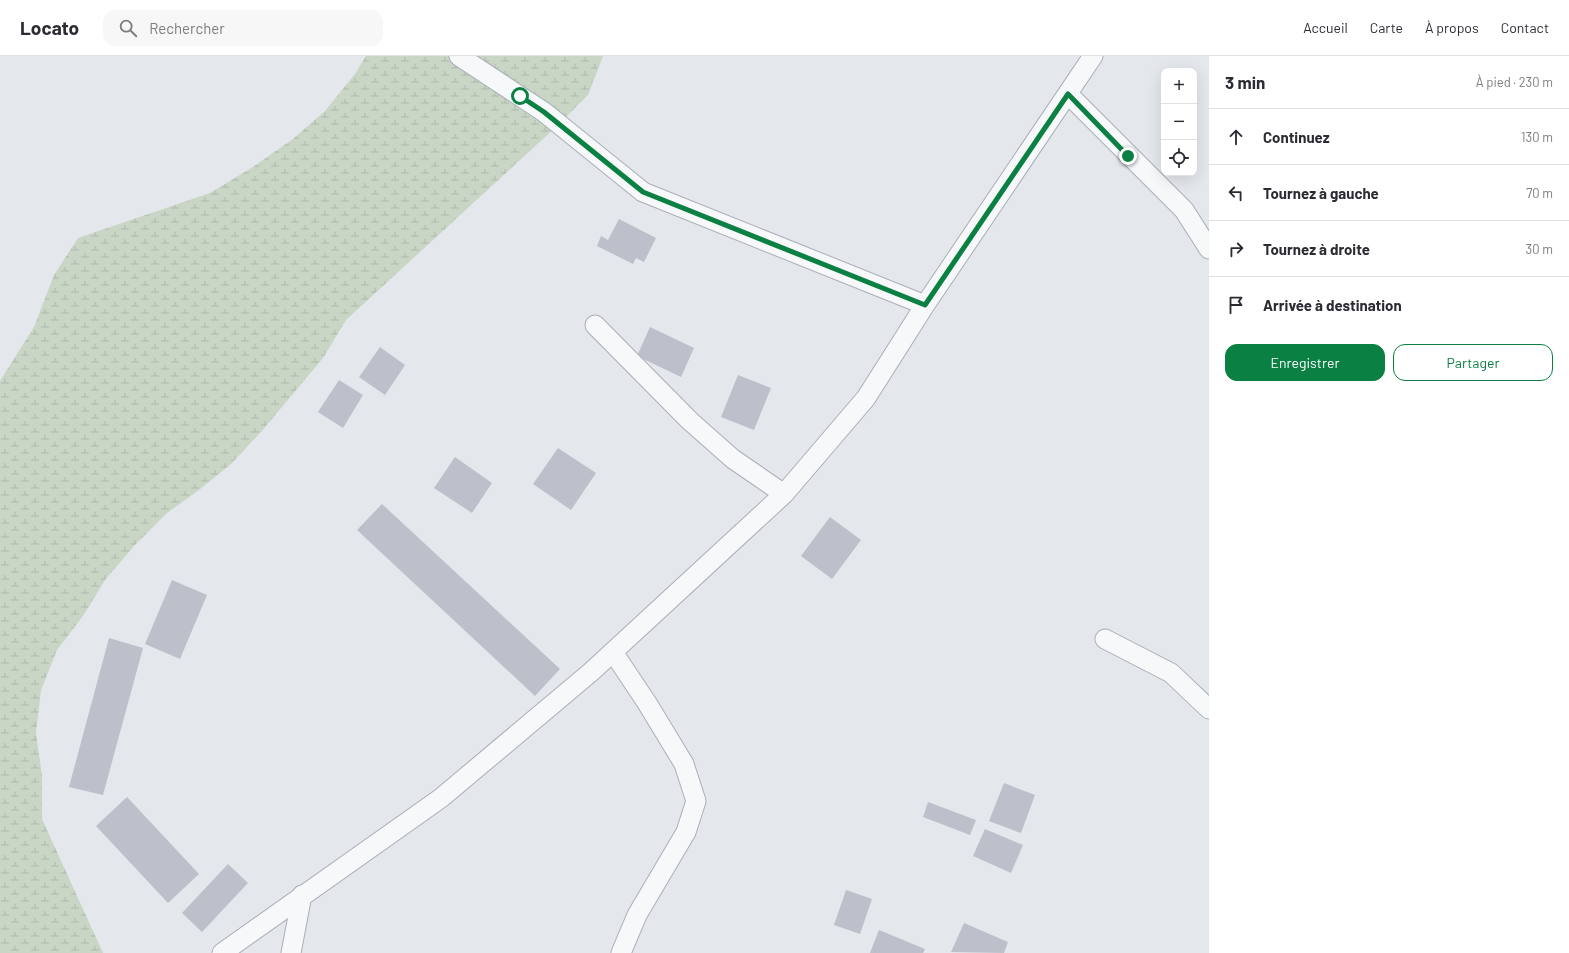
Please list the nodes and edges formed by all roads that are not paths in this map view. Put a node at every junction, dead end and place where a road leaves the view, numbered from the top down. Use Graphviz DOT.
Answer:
graph roads {
  1 [pos="459,56"];
  2 [pos="1094,56"];
  3 [pos="1068,94"];
  4 [pos="1209,249"];
  5 [pos="925,305"];
  6 [pos="595,325"];
  7 [pos="784,494"];
  8 [pos="1105,639"];
  9 [pos="613,652"];
  10 [pos="1209,709"];
  11 [pos="302,896"];
  12 [pos="222,953"];
  13 [pos="291,953"];
  14 [pos="621,953"];
  1 -- 5 [label="street"];
  2 -- 3 [label="street"];
  3 -- 4 [label="street"];
  3 -- 5 [label="street"];
  5 -- 7 [label="street"];
  6 -- 7 [label="street"];
  7 -- 9 [label="street"];
  8 -- 10 [label="street"];
  9 -- 11 [label="street"];
  9 -- 14 [label="street"];
  11 -- 12 [label="street"];
  11 -- 13 [label="street"];
}
